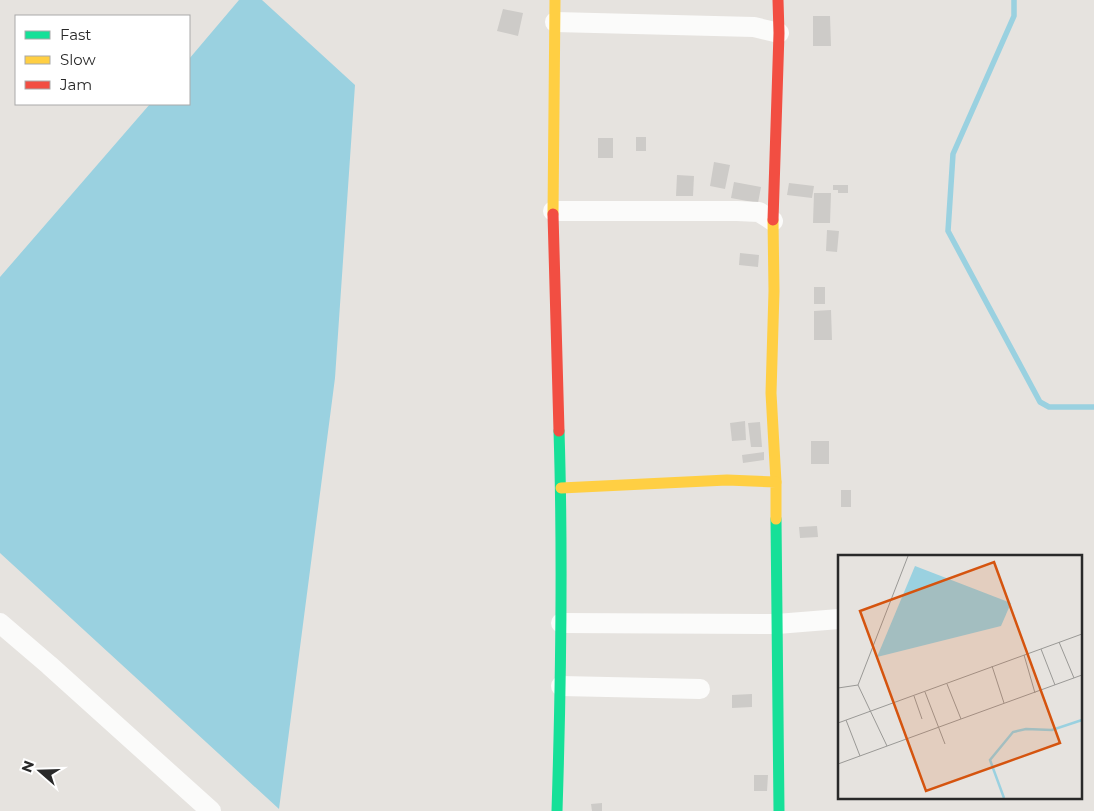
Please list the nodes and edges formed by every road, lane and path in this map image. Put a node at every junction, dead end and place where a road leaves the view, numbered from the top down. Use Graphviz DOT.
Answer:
graph roads {
  1 [pos="555,0"];
  2 [pos="778,0"];
  3 [pos="555,22"];
  4 [pos="778,33"];
  5 [pos="553,211"];
  6 [pos="773,221"];
  7 [pos="776,482"];
  8 [pos="561,488"];
  9 [pos="838,619"];
  10 [pos="0,623"];
  11 [pos="561,623"];
  12 [pos="777,624"];
  13 [pos="560,686"];
  14 [pos="700,689"];
  15 [pos="211,811"];
  16 [pos="557,811"];
  17 [pos="779,811"];
  1 -- 3 [label="street"];
  2 -- 4 [label="street"];
  3 -- 4 [label="street"];
  3 -- 5 [label="street"];
  4 -- 6 [label="street"];
  5 -- 6 [label="street"];
  5 -- 8 [label="street"];
  6 -- 7 [label="street"];
  7 -- 8 [label="street"];
  7 -- 12 [label="street"];
  8 -- 11 [label="street"];
  9 -- 12 [label="street"];
  10 -- 15 [label="street"];
  11 -- 12 [label="street"];
  11 -- 13 [label="street"];
  12 -- 17 [label="street"];
  13 -- 14 [label="street"];
  13 -- 16 [label="street"];
}
